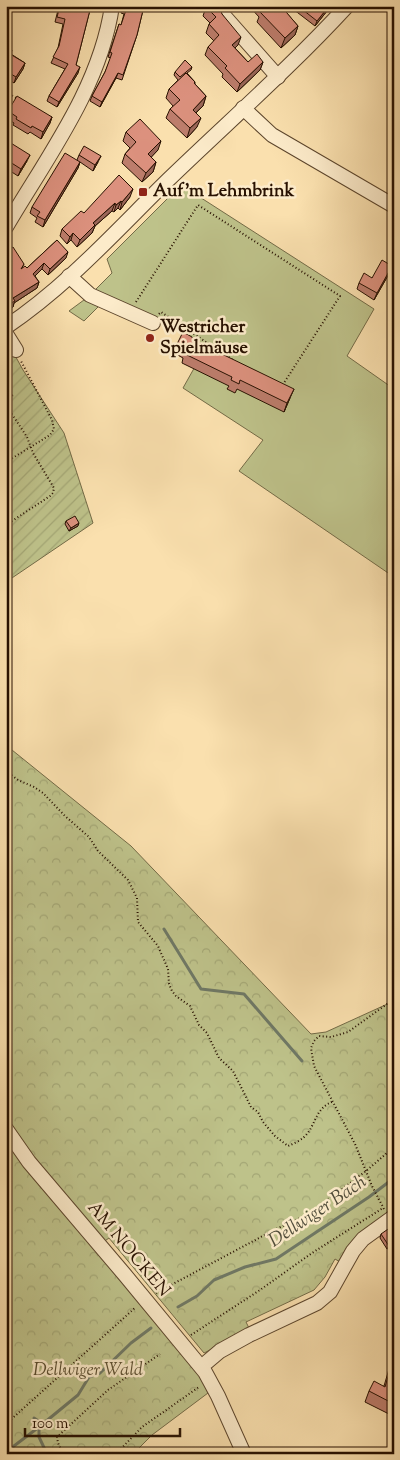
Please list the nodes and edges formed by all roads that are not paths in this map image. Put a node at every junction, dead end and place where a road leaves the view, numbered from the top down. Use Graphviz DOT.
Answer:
graph roads {
  1 [pos="112,6"];
  2 [pos="347,6"];
  3 [pos="225,16"];
  4 [pos="278,77"];
  5 [pos="243,108"];
  6 [pos="394,206"];
  7 [pos="6,227"];
  8 [pos="69,276"];
  9 [pos="153,323"];
  10 [pos="6,327"];
  11 [pos="6,334"];
  12 [pos="16,350"];
  13 [pos="6,1130"];
  14 [pos="394,1219"];
  15 [pos="206,1367"];
  16 [pos="244,1454"];
  1 -- 7 [label="street"];
  2 -- 4 [label="street"];
  3 -- 4 [label="street"];
  4 -- 5 [label="street"];
  5 -- 6 [label="street"];
  5 -- 8 [label="street"];
  8 -- 9 [label="street"];
  8 -- 10 [label="street"];
  11 -- 12 [label="street"];
  13 -- 15 [label="street, AM NOCKEN"];
  14 -- 15 [label="street"];
  15 -- 16 [label="street, AM NOCKEN"];
}
